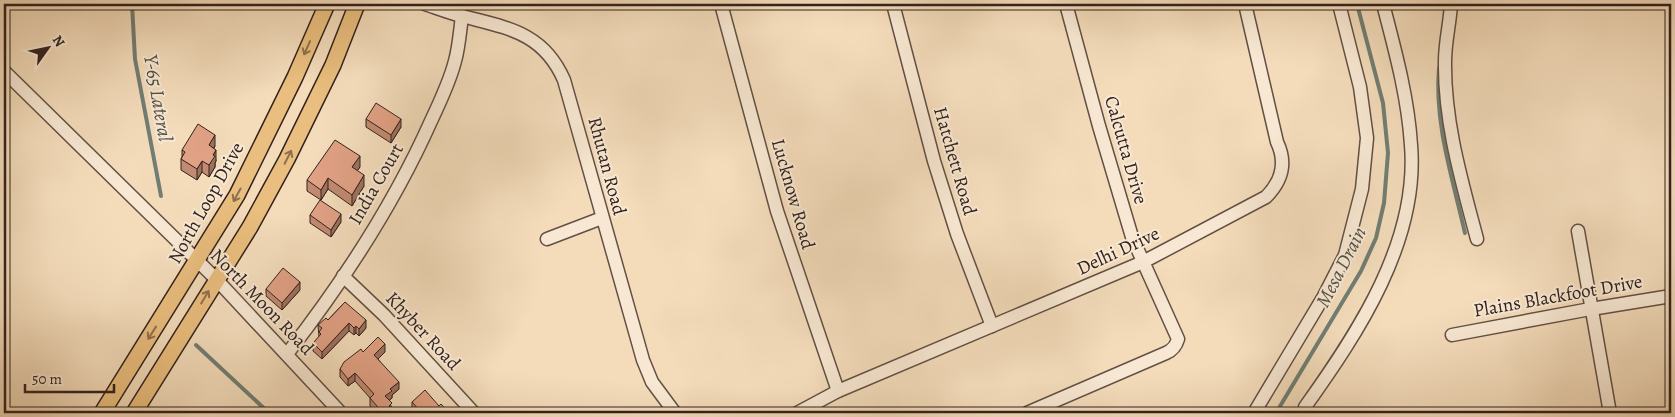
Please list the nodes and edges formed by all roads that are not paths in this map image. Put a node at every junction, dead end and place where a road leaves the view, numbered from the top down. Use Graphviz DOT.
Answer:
graph roads {
  1 [pos="327,4"];
  2 [pos="357,4"];
  3 [pos="425,4"];
  4 [pos="721,4"];
  5 [pos="893,4"];
  6 [pos="1066,4"];
  7 [pos="1245,4"];
  8 [pos="1339,4"];
  9 [pos="1383,4"];
  10 [pos="1451,4"];
  11 [pos="462,16"];
  12 [pos="4,71"];
  13 [pos="602,218"];
  14 [pos="1578,231"];
  15 [pos="547,240"];
  16 [pos="1477,240"];
  17 [pos="197,262"];
  18 [pos="1143,262"];
  19 [pos="343,276"];
  20 [pos="216,279"];
  21 [pos="1671,296"];
  22 [pos="1592,309"];
  23 [pos="992,326"];
  24 [pos="1452,335"];
  25 [pos="287,354"];
  26 [pos="838,391"];
  27 [pos="102,413"];
  28 [pos="134,413"];
  29 [pos="341,413"];
  30 [pos="474,413"];
  31 [pos="675,413"];
  32 [pos="797,413"];
  33 [pos="1027,413"];
  34 [pos="1254,413"];
  35 [pos="1305,413"];
  36 [pos="1610,413"];
  1 -- 17 [label="main road, North Loop Drive, one-way"];
  20 -- 2 [label="main road, one-way"];
  3 -- 11 [label="street, Rhutan Road"];
  4 -- 26 [label="street, Lucknow Road"];
  5 -- 23 [label="street, Hatchett Road"];
  6 -- 18 [label="street, Calcutta Drive"];
  7 -- 18 [label="street, Delhi Drive"];
  8 -- 34 [label="street"];
  9 -- 35 [label="street"];
  10 -- 16 [label="street"];
  11 -- 13 [label="street, Rhutan Road"];
  11 -- 19 [label="street, India Court"];
  12 -- 17 [label="street, North Moon Road"];
  13 -- 15 [label="street"];
  13 -- 31 [label="street, Rhutan Road"];
  14 -- 22 [label="street"];
  17 -- 20 [label="street, North Moon Road"];
  17 -- 27 [label="main road, North Loop Drive, one-way"];
  18 -- 23 [label="street, Delhi Drive"];
  18 -- 33 [label="street, Calcutta Drive"];
  19 -- 25 [label="street, India Court"];
  19 -- 30 [label="street, Khyber Road"];
  20 -- 25 [label="street, North Moon Road"];
  28 -- 20 [label="main road, one-way"];
  21 -- 22 [label="street, Plains Blackfoot Drive"];
  22 -- 24 [label="street, Plains Blackfoot Drive"];
  22 -- 36 [label="street"];
  23 -- 26 [label="street, Delhi Drive"];
  25 -- 29 [label="street, North Moon Road"];
  26 -- 32 [label="street, Delhi Drive"];
}
